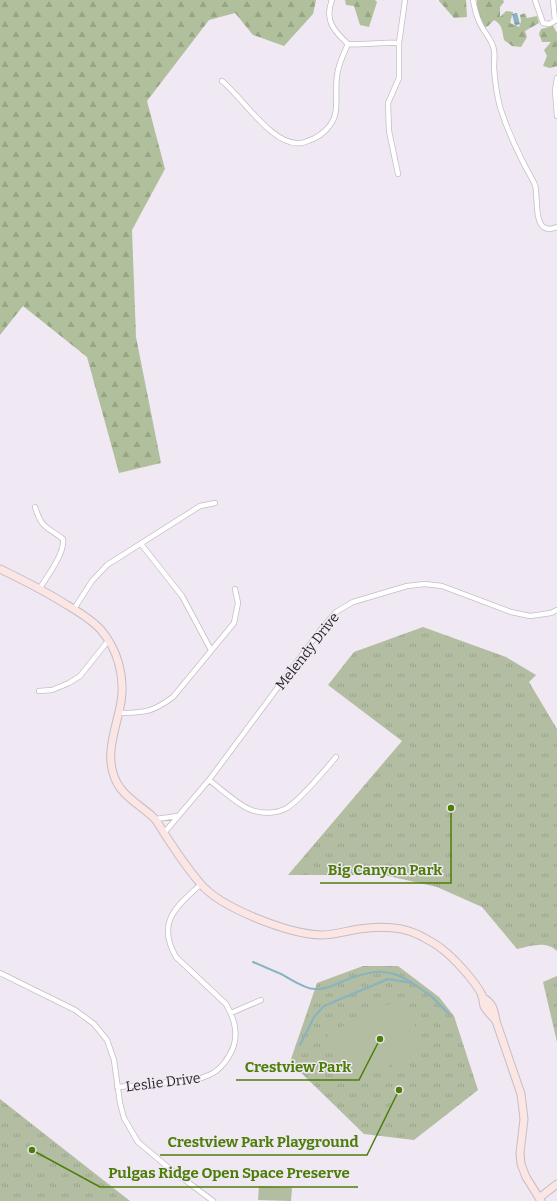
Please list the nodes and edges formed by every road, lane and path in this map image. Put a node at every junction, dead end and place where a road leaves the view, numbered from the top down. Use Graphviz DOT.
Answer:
graph roads {
  1 [pos="332,0"];
  2 [pos="405,0"];
  3 [pos="474,0"];
  4 [pos="536,0"];
  5 [pos="553,0"];
  6 [pos="399,43"];
  7 [pos="348,44"];
  8 [pos="557,78"];
  9 [pos="222,81"];
  10 [pos="557,116"];
  11 [pos="398,174"];
  12 [pos="557,227"];
  13 [pos="215,504"];
  14 [pos="35,507"];
  15 [pos="140,544"];
  16 [pos="0,569"];
  17 [pos="40,588"];
  18 [pos="235,589"];
  19 [pos="74,609"];
  20 [pos="557,610"];
  21 [pos="108,641"];
  22 [pos="211,650"];
  23 [pos="39,691"];
  24 [pos="119,713"];
  25 [pos="336,757"];
  26 [pos="209,780"];
  27 [pos="178,816"];
  28 [pos="156,819"];
  29 [pos="164,833"];
  30 [pos="201,884"];
  31 [pos="0,973"];
  32 [pos="261,1000"];
  33 [pos="231,1013"];
  34 [pos="117,1088"];
  35 [pos="557,1184"];
  36 [pos="538,1200"];
  37 [pos="213,1201"];
  1 -- 7 [label="street"];
  2 -- 6 [label="street"];
  3 -- 12 [label="street"];
  4 -- 5 [label="street"];
  6 -- 7 [label="street"];
  6 -- 11 [label="street"];
  7 -- 9 [label="street"];
  8 -- 10 [label="street"];
  13 -- 15 [label="street"];
  14 -- 17 [label="street"];
  15 -- 19 [label="street"];
  15 -- 22 [label="street"];
  16 -- 17 [label="street"];
  17 -- 19 [label="street"];
  18 -- 22 [label="street"];
  19 -- 21 [label="street"];
  20 -- 26 [label="street, Melendy Drive"];
  21 -- 23 [label="street"];
  21 -- 24 [label="street"];
  22 -- 24 [label="street"];
  24 -- 28 [label="street"];
  25 -- 26 [label="street"];
  26 -- 27 [label="street, Melendy Drive"];
  27 -- 28 [label="street"];
  27 -- 29 [label="street, Melendy Drive"];
  28 -- 29 [label="street"];
  29 -- 30 [label="street"];
  30 -- 33 [label="street, Leslie Drive"];
  30 -- 36 [label="street"];
  31 -- 34 [label="street"];
  32 -- 33 [label="street"];
  33 -- 34 [label="street, Leslie Drive"];
  34 -- 37 [label="street"];
  35 -- 36 [label="street"];
}
